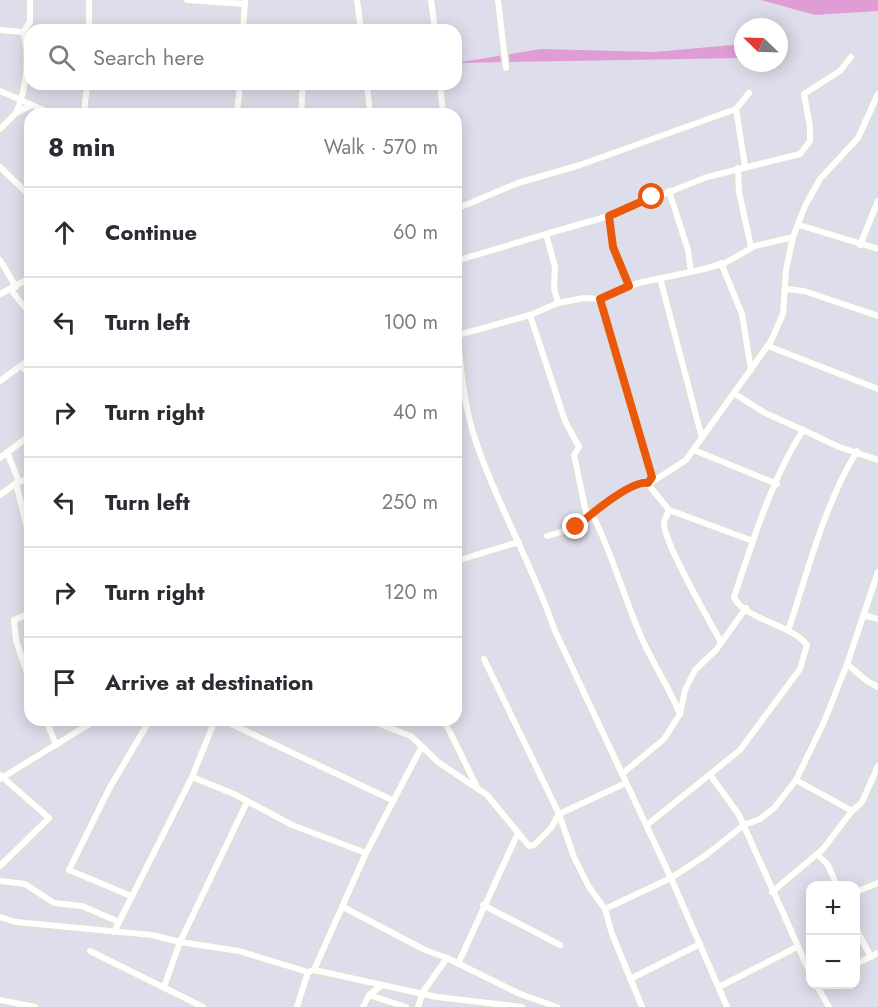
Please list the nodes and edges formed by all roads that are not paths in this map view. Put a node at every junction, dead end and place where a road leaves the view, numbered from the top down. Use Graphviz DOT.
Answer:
graph roads {
  1 [pos="30,0"];
  2 [pos="89,0"];
  3 [pos="187,0"];
  4 [pos="357,0"];
  5 [pos="431,0"];
  6 [pos="498,0"];
  7 [pos="245,2"];
  8 [pos="29,24"];
  9 [pos="89,24"];
  10 [pos="243,24"];
  11 [pos="360,24"];
  12 [pos="434,24"];
  13 [pos="0,30"];
  14 [pos="23,32"];
  15 [pos="24,38"];
  16 [pos="851,57"];
  17 [pos="506,68"];
  18 [pos="24,74"];
  19 [pos="86,90"];
  20 [pos="239,90"];
  21 [pos="303,90"];
  22 [pos="368,90"];
  23 [pos="441,90"];
  24 [pos="0,91"];
  25 [pos="749,93"];
  26 [pos="878,94"];
  27 [pos="22,99"];
  28 [pos="32,105"];
  29 [pos="26,108"];
  30 [pos="39,108"];
  31 [pos="85,108"];
  32 [pos="238,108"];
  33 [pos="301,108"];
  34 [pos="369,108"];
  35 [pos="442,108"];
  36 [pos="24,109"];
  37 [pos="736,109"];
  38 [pos="16,113"];
  39 [pos="0,129"];
  40 [pos="0,166"];
  41 [pos="745,166"];
  42 [pos="738,168"];
  43 [pos="24,188"];
  44 [pos="669,191"];
  45 [pos="878,201"];
  46 [pos="462,206"];
  47 [pos="609,216"];
  48 [pos="799,225"];
  49 [pos="546,234"];
  50 [pos="794,237"];
  51 [pos="860,245"];
  52 [pos="751,247"];
  53 [pos="878,249"];
  54 [pos="462,259"];
  55 [pos="0,260"];
  56 [pos="722,263"];
  57 [pos="692,272"];
  58 [pos="660,278"];
  59 [pos="24,282"];
  60 [pos="629,286"];
  61 [pos="14,288"];
  62 [pos="786,289"];
  63 [pos="0,294"];
  64 [pos="600,299"];
  65 [pos="558,303"];
  66 [pos="24,304"];
  67 [pos="530,315"];
  68 [pos="878,316"];
  69 [pos="462,330"];
  70 [pos="768,346"];
  71 [pos="22,366"];
  72 [pos="24,368"];
  73 [pos="751,371"];
  74 [pos="0,381"];
  75 [pos="878,389"];
  76 [pos="735,394"];
  77 [pos="462,400"];
  78 [pos="803,430"];
  79 [pos="702,438"];
  80 [pos="24,440"];
  81 [pos="693,450"];
  82 [pos="857,452"];
  83 [pos="7,453"];
  84 [pos="0,458"];
  85 [pos="878,460"];
  86 [pos="24,480"];
  87 [pos="18,483"];
  88 [pos="646,483"];
  89 [pos="777,484"];
  90 [pos="0,495"];
  91 [pos="669,510"];
  92 [pos="24,512"];
  93 [pos="590,516"];
  94 [pos="548,536"];
  95 [pos="753,541"];
  96 [pos="519,542"];
  97 [pos="462,559"];
  98 [pos="878,572"];
  99 [pos="746,608"];
  100 [pos="863,615"];
  101 [pos="24,616"];
  102 [pos="878,619"];
  103 [pos="788,631"];
  104 [pos="721,642"];
  105 [pos="484,659"];
  106 [pos="24,664"];
  107 [pos="847,664"];
  108 [pos="878,687"];
  109 [pos="681,714"];
  110 [pos="48,726"];
  111 [pos="86,726"];
  112 [pos="146,726"];
  113 [pos="213,726"];
  114 [pos="235,726"];
  115 [pos="385,726"];
  116 [pos="447,726"];
  117 [pos="56,745"];
  118 [pos="421,748"];
  119 [pos="878,766"];
  120 [pos="622,774"];
  121 [pos="711,776"];
  122 [pos="192,777"];
  123 [pos="0,778"];
  124 [pos="796,780"];
  125 [pos="626,783"];
  126 [pos="479,790"];
  127 [pos="392,800"];
  128 [pos="247,802"];
  129 [pos="852,811"];
  130 [pos="559,814"];
  131 [pos="647,825"];
  132 [pos="744,825"];
  133 [pos="518,833"];
  134 [pos="366,853"];
  135 [pos="817,854"];
  136 [pos="0,866"];
  137 [pos="671,878"];
  138 [pos="0,881"];
  139 [pos="835,881"];
  140 [pos="878,883"];
  141 [pos="860,890"];
  142 [pos="772,892"];
  143 [pos="131,896"];
  144 [pos="483,905"];
  145 [pos="343,907"];
  146 [pos="605,909"];
  147 [pos="0,917"];
  148 [pos="119,922"];
  149 [pos="114,932"];
  150 [pos="858,935"];
  151 [pos="180,942"];
  152 [pos="700,944"];
  153 [pos="560,945"];
  154 [pos="797,947"];
  155 [pos="90,951"];
  156 [pos="878,953"];
  157 [pos="871,957"];
  158 [pos="447,958"];
  159 [pos="860,962"];
  160 [pos="458,964"];
  161 [pos="806,965"];
  162 [pos="311,971"];
  163 [pos="630,979"];
  164 [pos="382,985"];
  165 [pos="164,987"];
  166 [pos="719,987"];
  167 [pos="819,989"];
  168 [pos="423,992"];
  169 [pos="369,995"];
  170 [pos="0,1000"];
  171 [pos="547,1006"];
  172 [pos="34,1007"];
  173 [pos="203,1007"];
  174 [pos="297,1007"];
  175 [pos="363,1007"];
  176 [pos="406,1007"];
  177 [pos="418,1007"];
  178 [pos="522,1007"];
  179 [pos="557,1007"];
  180 [pos="642,1007"];
  181 [pos="727,1007"];
  182 [pos="829,1007"];
  1 -- 8 [label="street"];
  2 -- 9 [label="street"];
  3 -- 7 [label="street"];
  4 -- 11 [label="street"];
  5 -- 12 [label="street"];
  6 -- 17 [label="street"];
  7 -- 10 [label="street"];
  13 -- 14 [label="street"];
  14 -- 15 [label="street"];
  16 -- 41 [label="street"];
  18 -- 27 [label="street"];
  19 -- 31 [label="street"];
  20 -- 32 [label="street"];
  21 -- 33 [label="street"];
  22 -- 34 [label="street"];
  23 -- 35 [label="street"];
  24 -- 27 [label="street"];
  25 -- 37 [label="street"];
  26 -- 48 [label="street"];
  27 -- 28 [label="street"];
  27 -- 38 [label="street"];
  28 -- 29 [label="street"];
  28 -- 30 [label="street"];
  36 -- 38 [label="street"];
  37 -- 41 [label="street"];
  37 -- 46 [label="street"];
  38 -- 39 [label="street"];
  40 -- 43 [label="street"];
  41 -- 42 [label="street"];
  42 -- 44 [label="street"];
  42 -- 52 [label="street"];
  44 -- 47 [label="street"];
  44 -- 57 [label="street"];
  45 -- 51 [label="street"];
  47 -- 49 [label="street"];
  47 -- 60 [label="street"];
  48 -- 50 [label="street"];
  48 -- 51 [label="street"];
  49 -- 54 [label="street"];
  49 -- 65 [label="street"];
  50 -- 52 [label="street"];
  50 -- 62 [label="street"];
  51 -- 53 [label="street"];
  52 -- 56 [label="street"];
  55 -- 61 [label="street"];
  56 -- 57 [label="street"];
  56 -- 73 [label="street"];
  57 -- 58 [label="street"];
  58 -- 60 [label="street"];
  58 -- 79 [label="street"];
  59 -- 61 [label="street"];
  60 -- 64 [label="street"];
  61 -- 63 [label="street"];
  61 -- 66 [label="street"];
  62 -- 68 [label="street"];
  62 -- 70 [label="street"];
  64 -- 65 [label="street"];
  64 -- 88 [label="street"];
  65 -- 67 [label="street"];
  67 -- 69 [label="street"];
  67 -- 93 [label="street"];
  70 -- 73 [label="street"];
  70 -- 75 [label="street"];
  71 -- 72 [label="street"];
  71 -- 74 [label="street"];
  73 -- 76 [label="street"];
  76 -- 78 [label="street"];
  76 -- 79 [label="street"];
  77 -- 96 [label="street"];
  78 -- 82 [label="street"];
  78 -- 89 [label="street"];
  79 -- 81 [label="street"];
  80 -- 83 [label="street"];
  81 -- 88 [label="street"];
  81 -- 89 [label="street"];
  82 -- 85 [label="street"];
  82 -- 103 [label="street"];
  83 -- 84 [label="street"];
  83 -- 87 [label="street"];
  86 -- 87 [label="street"];
  87 -- 90 [label="street"];
  87 -- 92 [label="street"];
  88 -- 91 [label="street"];
  88 -- 93 [label="street"];
  89 -- 95 [label="street"];
  91 -- 95 [label="street"];
  91 -- 104 [label="street"];
  93 -- 94 [label="street"];
  93 -- 109 [label="street"];
  95 -- 99 [label="street"];
  96 -- 97 [label="street"];
  96 -- 120 [label="street"];
  98 -- 100 [label="street"];
  99 -- 103 [label="street"];
  99 -- 104 [label="street"];
  100 -- 102 [label="street"];
  100 -- 107 [label="street"];
  101 -- 106 [label="street"];
  103 -- 121 [label="street"];
  104 -- 109 [label="street"];
  105 -- 130 [label="street"];
  107 -- 108 [label="street"];
  107 -- 124 [label="street"];
  109 -- 120 [label="street"];
  110 -- 117 [label="street"];
  111 -- 117 [label="street"];
  112 -- 143 [label="street"];
  113 -- 122 [label="street"];
  114 -- 127 [label="street"];
  115 -- 118 [label="street"];
  116 -- 126 [label="street"];
  117 -- 123 [label="street"];
  118 -- 126 [label="street"];
  118 -- 127 [label="street"];
  119 -- 129 [label="street"];
  120 -- 125 [label="street"];
  121 -- 131 [label="street"];
  121 -- 132 [label="street"];
  122 -- 128 [label="street"];
  122 -- 143 [label="street"];
  123 -- 136 [label="street"];
  124 -- 129 [label="street"];
  124 -- 132 [label="street"];
  125 -- 130 [label="street"];
  125 -- 131 [label="street"];
  126 -- 133 [label="street"];
  127 -- 134 [label="street"];
  128 -- 134 [label="street"];
  128 -- 151 [label="street"];
  129 -- 135 [label="street"];
  130 -- 133 [label="street"];
  130 -- 146 [label="street"];
  131 -- 137 [label="street"];
  132 -- 137 [label="street"];
  132 -- 142 [label="street"];
  133 -- 144 [label="street"];
  134 -- 145 [label="street"];
  135 -- 139 [label="street"];
  135 -- 142 [label="street"];
  137 -- 146 [label="street"];
  137 -- 152 [label="street"];
  138 -- 148 [label="street"];
  140 -- 141 [label="street"];
  142 -- 154 [label="street"];
  143 -- 148 [label="street"];
  144 -- 153 [label="street"];
  144 -- 160 [label="street"];
  145 -- 158 [label="street"];
  145 -- 162 [label="street"];
  146 -- 163 [label="street"];
  147 -- 149 [label="street"];
  148 -- 149 [label="street"];
  149 -- 151 [label="street"];
  150 -- 157 [label="street"];
  151 -- 162 [label="street"];
  151 -- 165 [label="street"];
  152 -- 163 [label="street"];
  152 -- 166 [label="street"];
  154 -- 161 [label="street"];
  154 -- 166 [label="street"];
  155 -- 165 [label="street"];
  156 -- 157 [label="street"];
  157 -- 159 [label="street"];
  158 -- 160 [label="street"];
  158 -- 168 [label="street"];
  160 -- 171 [label="street"];
  162 -- 164 [label="street"];
  162 -- 174 [label="street"];
  163 -- 180 [label="street"];
  164 -- 168 [label="street"];
  164 -- 169 [label="street"];
  165 -- 173 [label="street"];
  166 -- 181 [label="street"];
  167 -- 182 [label="street"];
  168 -- 177 [label="street"];
  168 -- 178 [label="street"];
  169 -- 175 [label="street"];
  169 -- 176 [label="street"];
  170 -- 172 [label="street"];
  171 -- 179 [label="street"];
}
